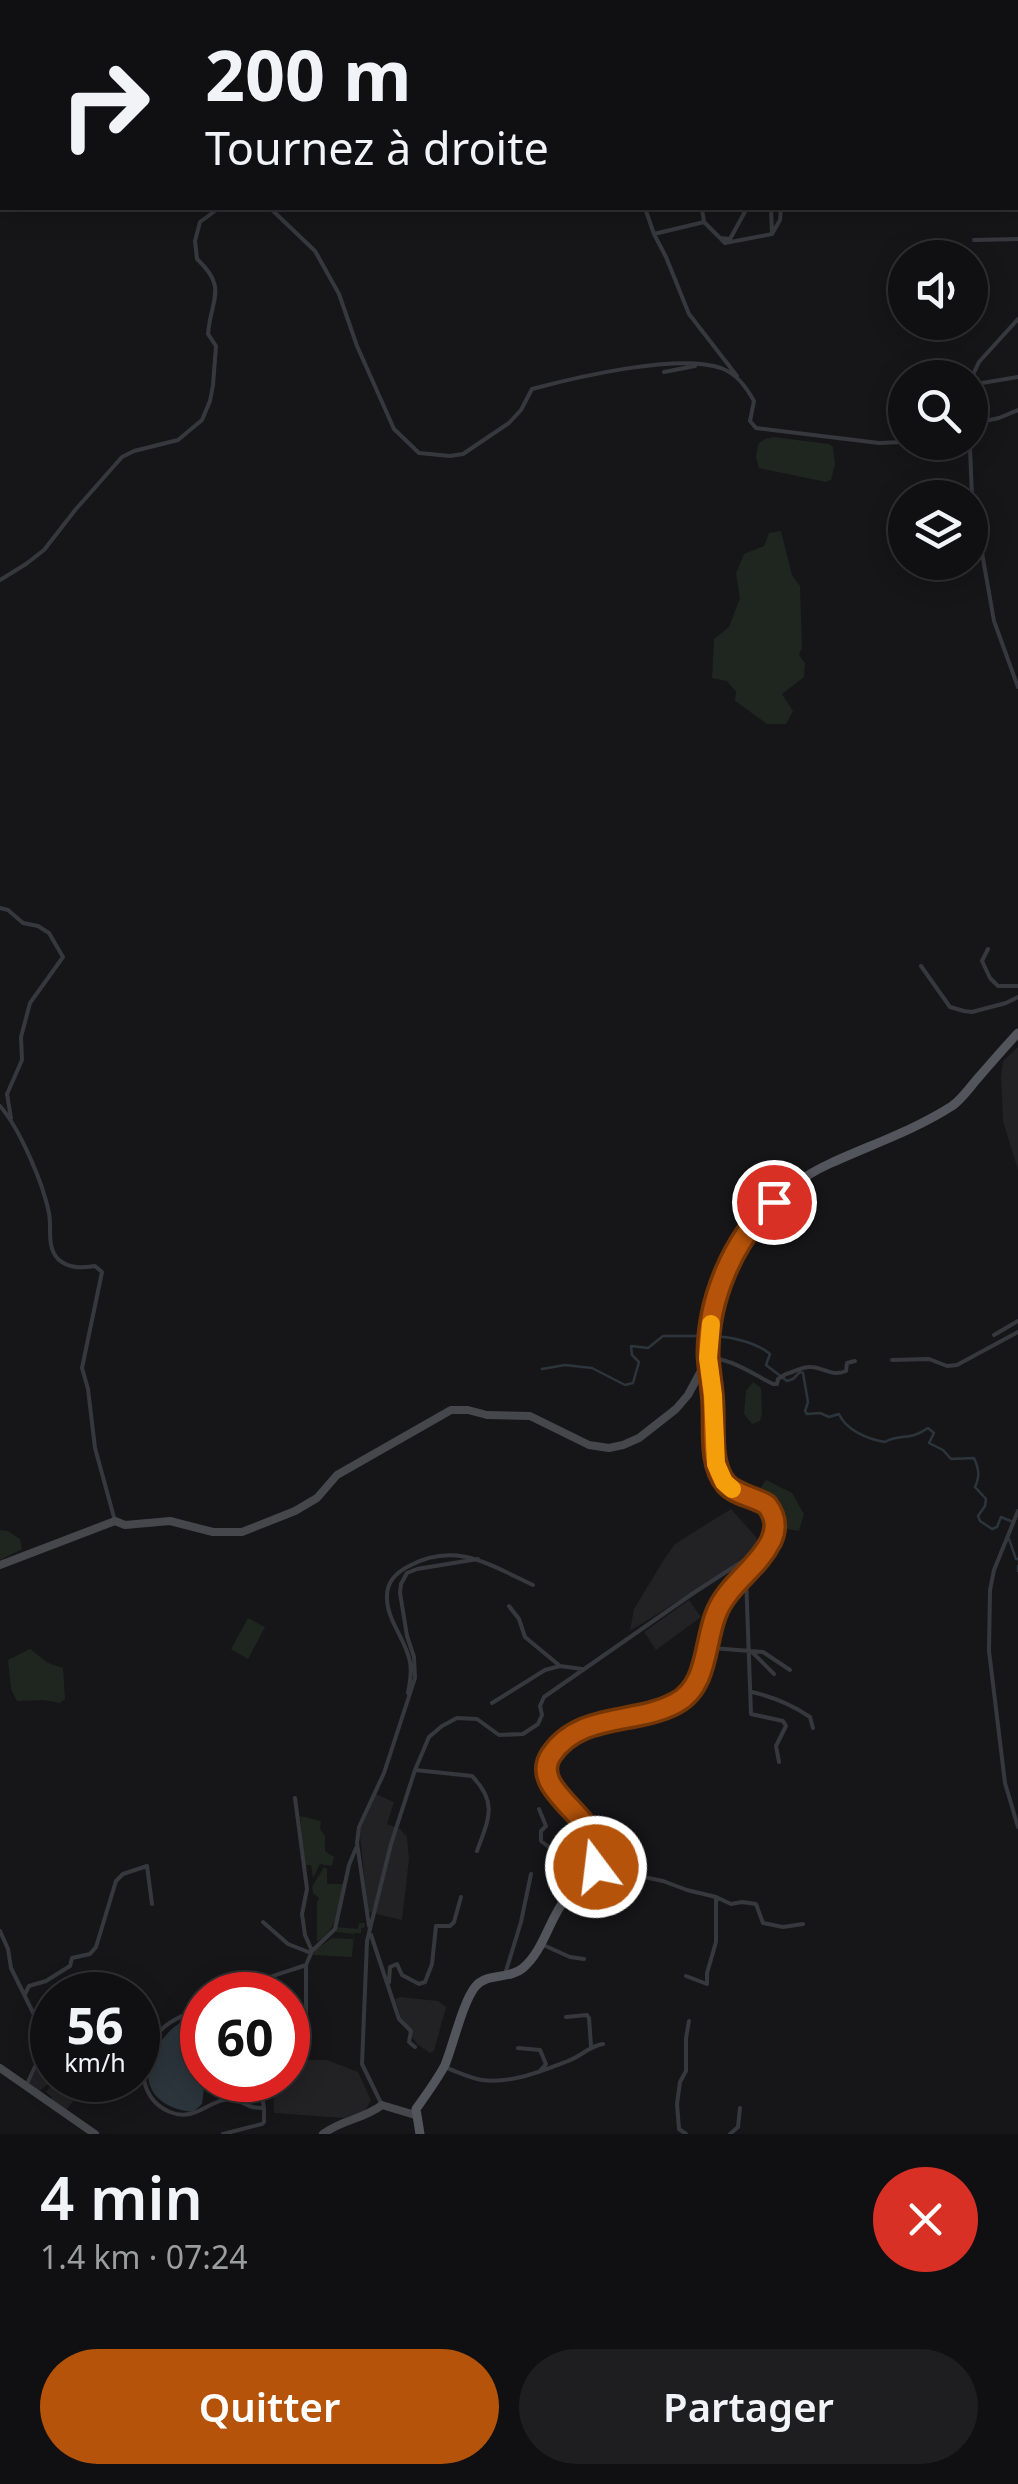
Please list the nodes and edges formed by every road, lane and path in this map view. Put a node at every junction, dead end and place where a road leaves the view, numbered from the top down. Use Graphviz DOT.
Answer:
graph roads {
  1 [pos="216,210"];
  2 [pos="272,210"];
  3 [pos="646,210"];
  4 [pos="702,210"];
  5 [pos="746,210"];
  6 [pos="771,210"];
  7 [pos="781,210"];
  8 [pos="704,222"];
  9 [pos="654,234"];
  10 [pos="772,234"];
  11 [pos="720,238"];
  12 [pos="1018,239"];
  13 [pos="974,240"];
  14 [pos="1018,319"];
  15 [pos="981,360"];
  16 [pos="700,366"];
  17 [pos="664,372"];
  18 [pos="1018,376"];
  19 [pos="740,379"];
  20 [pos="988,380"];
  21 [pos="1018,410"];
  22 [pos="988,419"];
  23 [pos="888,442"];
  24 [pos="970,460"];
  25 [pos="0,580"];
  26 [pos="1018,687"];
  27 [pos="0,908"];
  28 [pos="988,949"];
  29 [pos="922,966"];
  30 [pos="1018,986"];
  31 [pos="1018,997"];
  32 [pos="1018,1033"];
  33 [pos="0,1106"];
  34 [pos="11,1118"];
  35 [pos="1018,1321"];
  36 [pos="1018,1332"];
  37 [pos="994,1335"];
  38 [pos="708,1358"];
  39 [pos="892,1360"];
  40 [pos="855,1361"];
  41 [pos="1018,1511"];
  42 [pos="114,1521"];
  43 [pos="770,1543"];
  44 [pos="478,1559"];
  45 [pos="0,1565"];
  46 [pos="746,1574"];
  47 [pos="533,1586"];
  48 [pos="510,1606"];
  49 [pos="707,1648"];
  50 [pos="750,1650"];
  51 [pos="560,1666"];
  52 [pos="584,1669"];
  53 [pos="790,1670"];
  54 [pos="774,1674"];
  55 [pos="752,1692"];
  56 [pos="408,1698"];
  57 [pos="492,1703"];
  58 [pos="813,1728"];
  59 [pos="779,1762"];
  60 [pos="415,1770"];
  61 [pos="294,1798"];
  62 [pos="539,1809"];
  63 [pos="1018,1827"];
  64 [pos="357,1844"];
  65 [pos="476,1851"];
  66 [pos="600,1859"];
  67 [pos="592,1873"];
  68 [pos="531,1874"];
  69 [pos="461,1897"];
  70 [pos="716,1897"];
  71 [pos="152,1904"];
  72 [pos="263,1922"];
  73 [pos="803,1924"];
  74 [pos="0,1931"];
  75 [pos="370,1931"];
  76 [pos="541,1944"];
  77 [pos="312,1952"];
  78 [pos="584,1959"];
  79 [pos="306,1966"];
  80 [pos="288,1972"];
  81 [pos="306,1972"];
  82 [pos="504,1976"];
  83 [pos="686,1976"];
  84 [pos="389,1987"];
  85 [pos="25,1994"];
  86 [pos="566,2017"];
  87 [pos="180,2018"];
  88 [pos="689,2021"];
  89 [pos="603,2044"];
  90 [pos="591,2046"];
  91 [pos="415,2047"];
  92 [pos="518,2048"];
  93 [pos="444,2067"];
  94 [pos="0,2068"];
  95 [pos="539,2072"];
  96 [pos="26,2086"];
  97 [pos="219,2102"];
  98 [pos="240,2102"];
  99 [pos="263,2102"];
  100 [pos="382,2105"];
  101 [pos="264,2108"];
  102 [pos="740,2108"];
  103 [pos="414,2114"];
  104 [pos="96,2134"];
  105 [pos="223,2134"];
  106 [pos="323,2134"];
  107 [pos="420,2134"];
  108 [pos="686,2134"];
  109 [pos="730,2134"];
  1 -- 25 [label="street"];
  2 -- 16 [label="street"];
  3 -- 9 [label="street"];
  4 -- 8 [label="street"];
  5 -- 11 [label="street"];
  6 -- 10 [label="street"];
  7 -- 10 [label="street"];
  8 -- 9 [label="street"];
  8 -- 11 [label="street"];
  9 -- 19 [label="street"];
  10 -- 11 [label="street"];
  12 -- 13 [label="street"];
  14 -- 15 [label="street"];
  16 -- 17 [label="street"];
  16 -- 19 [label="street"];
  18 -- 20 [label="street"];
  19 -- 23 [label="street"];
  21 -- 22 [label="street"];
  24 -- 26 [label="street"];
  27 -- 34 [label="street"];
  28 -- 30 [label="street"];
  29 -- 31 [label="street"];
  32 -- 38 [label="main road"];
  33 -- 34 [label="street"];
  34 -- 42 [label="street"];
  35 -- 37 [label="street"];
  36 -- 39 [label="street"];
  38 -- 40 [label="street"];
  38 -- 42 [label="street"];
  38 -- 43 [label="main road"];
  41 -- 63 [label="street"];
  42 -- 45 [label="street"];
  43 -- 46 [label="main road"];
  43 -- 52 [label="street"];
  44 -- 47 [label="street"];
  44 -- 56 [label="street"];
  44 -- 56 [label="street"];
  46 -- 49 [label="main road"];
  46 -- 50 [label="street"];
  48 -- 51 [label="street"];
  49 -- 50 [label="street"];
  49 -- 66 [label="main road"];
  50 -- 53 [label="street"];
  50 -- 54 [label="street"];
  50 -- 55 [label="street"];
  51 -- 52 [label="street"];
  51 -- 57 [label="street"];
  52 -- 60 [label="street"];
  55 -- 58 [label="street"];
  55 -- 59 [label="street"];
  56 -- 64 [label="street"];
  60 -- 65 [label="street"];
  60 -- 75 [label="street"];
  61 -- 77 [label="street"];
  62 -- 66 [label="street"];
  64 -- 75 [label="street"];
  64 -- 77 [label="street"];
  66 -- 67 [label="main road"];
  67 -- 70 [label="street"];
  67 -- 76 [label="main road"];
  68 -- 82 [label="street"];
  69 -- 84 [label="street"];
  70 -- 73 [label="street"];
  70 -- 83 [label="street"];
  71 -- 85 [label="street"];
  72 -- 77 [label="street"];
  74 -- 85 [label="street"];
  75 -- 84 [label="street"];
  75 -- 100 [label="street"];
  76 -- 78 [label="street"];
  76 -- 82 [label="main road"];
  77 -- 79 [label="street"];
  79 -- 80 [label="street"];
  79 -- 81 [label="street"];
  82 -- 93 [label="main road"];
  84 -- 91 [label="street"];
  85 -- 96 [label="street"];
  86 -- 90 [label="street"];
  87 -- 97 [label="street"];
  88 -- 108 [label="street"];
  89 -- 90 [label="street"];
  90 -- 95 [label="street"];
  92 -- 95 [label="street"];
  93 -- 95 [label="street"];
  93 -- 103 [label="main road"];
  94 -- 96 [label="street"];
  96 -- 104 [label="street"];
  98 -- 101 [label="street"];
  99 -- 101 [label="street"];
  100 -- 103 [label="street"];
  100 -- 106 [label="street"];
  101 -- 105 [label="street"];
  102 -- 109 [label="street"];
  103 -- 107 [label="main road"];
}
